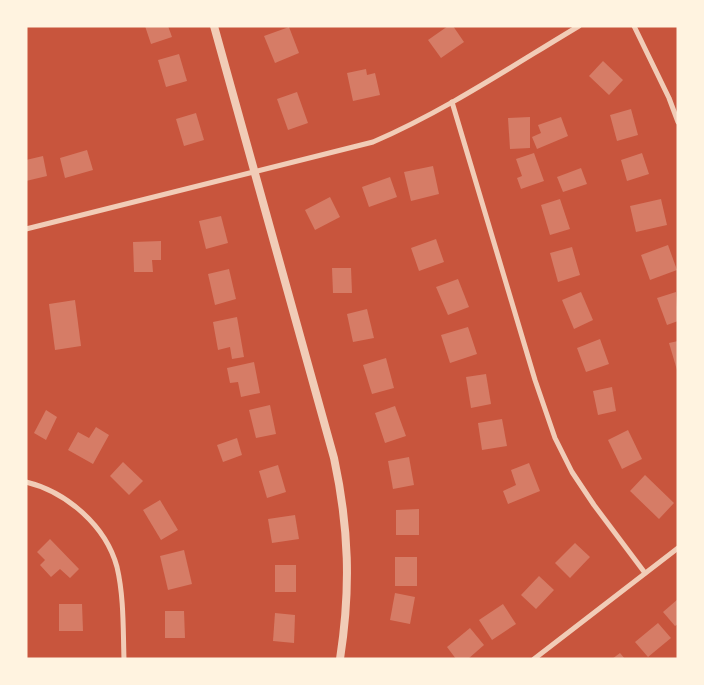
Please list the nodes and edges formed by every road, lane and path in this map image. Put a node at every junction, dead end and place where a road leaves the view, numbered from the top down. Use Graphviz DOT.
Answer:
graph roads {
  1 [pos="214,26"];
  2 [pos="579,26"];
  3 [pos="634,26"];
  4 [pos="452,102"];
  5 [pos="678,122"];
  6 [pos="254,172"];
  7 [pos="26,229"];
  8 [pos="26,482"];
  9 [pos="678,548"];
  10 [pos="645,573"];
  11 [pos="124,659"];
  12 [pos="340,659"];
  13 [pos="534,659"];
  1 -- 6 [label="street"];
  2 -- 4 [label="street"];
  3 -- 5 [label="street"];
  4 -- 6 [label="street"];
  4 -- 10 [label="street"];
  6 -- 7 [label="street"];
  6 -- 12 [label="street"];
  8 -- 11 [label="street"];
  9 -- 10 [label="street"];
  10 -- 13 [label="street"];
}
